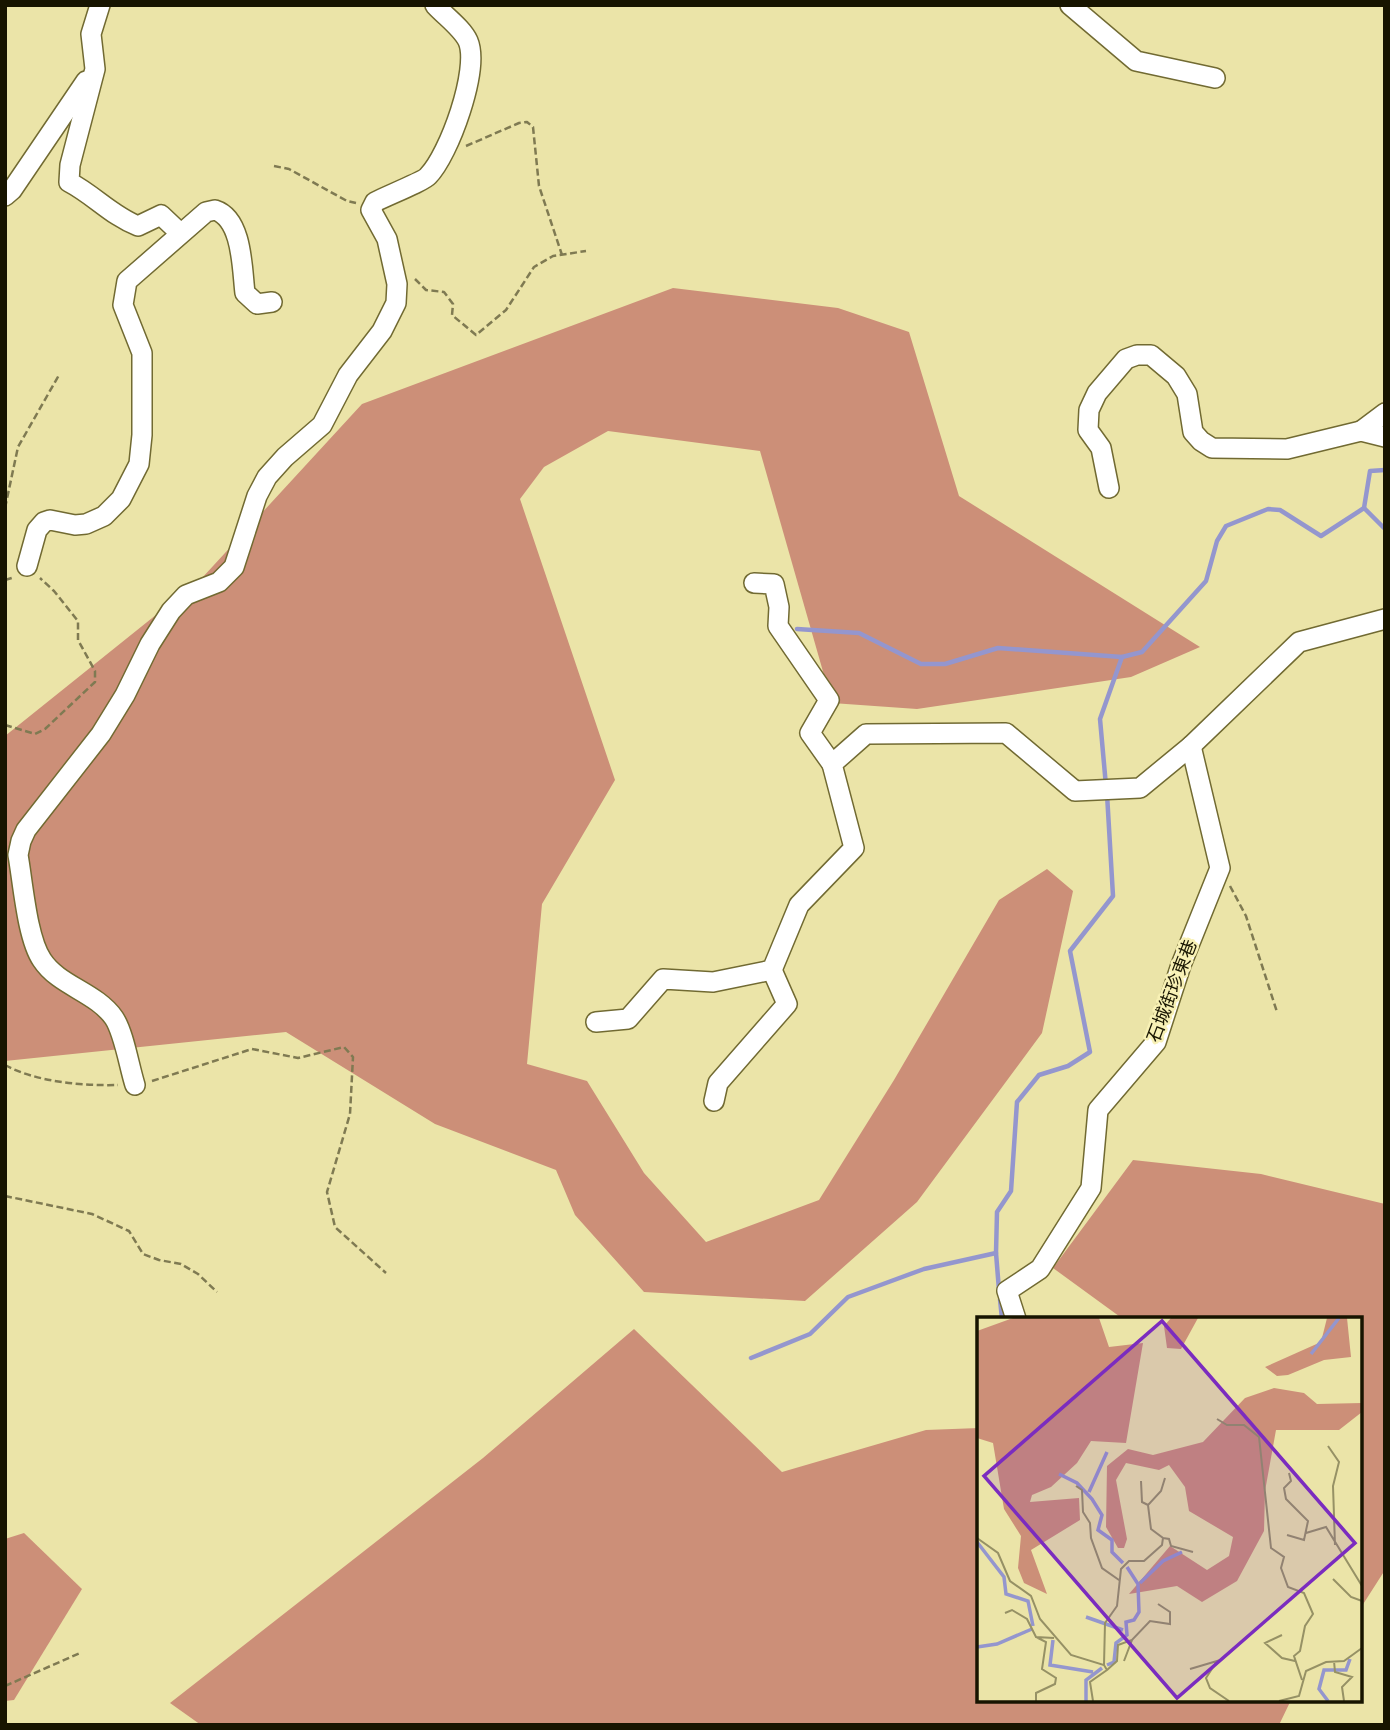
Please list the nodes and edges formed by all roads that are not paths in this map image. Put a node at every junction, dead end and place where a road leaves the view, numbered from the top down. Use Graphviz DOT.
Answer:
graph roads {
  1 [pos="100,5"];
  2 [pos="435,5"];
  3 [pos="1070,5"];
  4 [pos="94,69"];
  5 [pos="1215,78"];
  6 [pos="5,196"];
  7 [pos="180,233"];
  8 [pos="272,302"];
  9 [pos="1385,413"];
  10 [pos="1361,431"];
  11 [pos="1385,437"];
  12 [pos="1109,488"];
  13 [pos="27,566"];
  14 [pos="754,583"];
  15 [pos="1385,619"];
  16 [pos="1191,746"];
  17 [pos="832,764"];
  18 [pos="772,970"];
  19 [pos="596,1022"];
  20 [pos="135,1085"];
  21 [pos="714,1101"];
  22 [pos="1015,1317"];
  1 -- 4 [label="street"];
  2 -- 20 [label="street"];
  3 -- 5 [label="street"];
  4 -- 6 [label="street"];
  4 -- 7 [label="street"];
  7 -- 8 [label="street"];
  7 -- 13 [label="street"];
  9 -- 10 [label="street"];
  10 -- 11 [label="street"];
  10 -- 12 [label="street"];
  14 -- 17 [label="street"];
  15 -- 16 [label="street"];
  16 -- 17 [label="street"];
  16 -- 22 [label="street, 石城街珍東巷"];
  17 -- 18 [label="street"];
  18 -- 19 [label="street"];
  18 -- 21 [label="street"];
}
